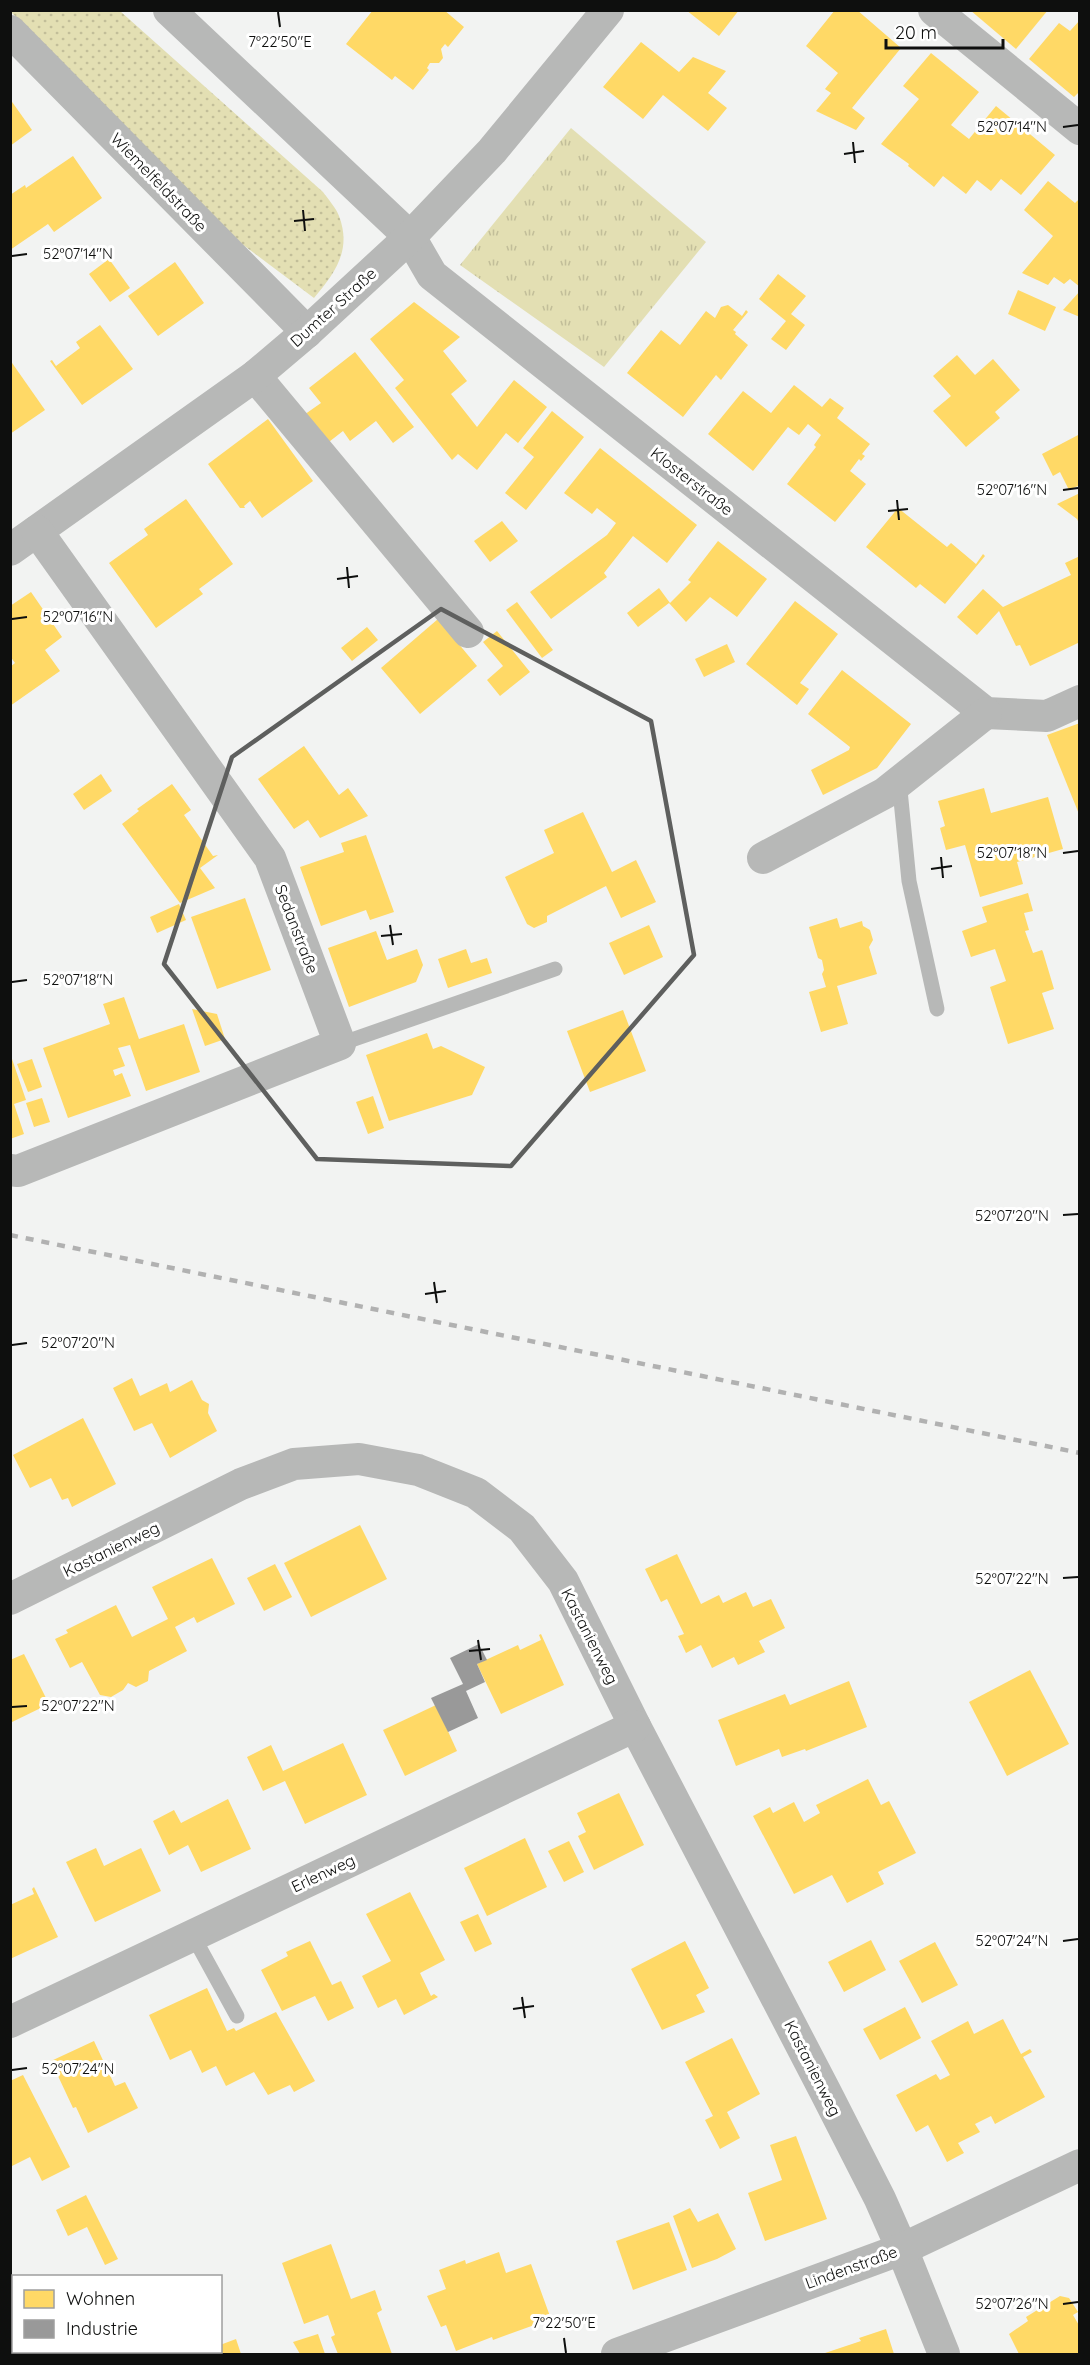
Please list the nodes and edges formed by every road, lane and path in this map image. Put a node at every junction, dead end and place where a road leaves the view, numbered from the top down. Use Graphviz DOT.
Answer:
graph roads {
  1 [pos="169,10"];
  2 [pos="608,10"];
  3 [pos="934,10"];
  4 [pos="10,31"];
  5 [pos="1080,129"];
  6 [pos="410,237"];
  7 [pos="307,332"];
  8 [pos="255,376"];
  9 [pos="37,531"];
  10 [pos="10,550"];
  11 [pos="468,632"];
  12 [pos="1080,701"];
  13 [pos="986,713"];
  14 [pos="899,780"];
  15 [pos="763,858"];
  16 [pos="555,969"];
  17 [pos="937,1009"];
  18 [pos="340,1044"];
  19 [pos="10,1170"];
  20 [pos="10,1599"];
  21 [pos="635,1726"];
  22 [pos="192,1934"];
  23 [pos="237,2016"];
  24 [pos="10,2022"];
  25 [pos="1080,2164"];
  26 [pos="902,2249"];
  27 [pos="617,2355"];
  28 [pos="944,2355"];
  1 -- 6 [label="street"];
  2 -- 6 [label="street, Dumter Straße"];
  3 -- 5 [label="street"];
  4 -- 7 [label="street, Wiemelfeldstraße"];
  6 -- 7 [label="street, Dumter Straße"];
  6 -- 13 [label="street, Klosterstraße"];
  7 -- 8 [label="street, Dumter Straße"];
  8 -- 9 [label="street, Dumter Straße"];
  8 -- 11 [label="street"];
  9 -- 10 [label="street, Dumter Straße"];
  9 -- 18 [label="street, Sedanstraße"];
  12 -- 13 [label="street"];
  13 -- 14 [label="street"];
  14 -- 15 [label="street"];
  14 -- 17 [label="lane"];
  16 -- 18 [label="lane"];
  18 -- 19 [label="street"];
  20 -- 21 [label="street, Kastanienweg"];
  21 -- 22 [label="street, Erlenweg"];
  21 -- 26 [label="street, Kastanienweg"];
  22 -- 23 [label="lane"];
  22 -- 24 [label="street, Erlenweg"];
  25 -- 26 [label="street, Lindenstraße"];
  26 -- 27 [label="street, Lindenstraße"];
  26 -- 28 [label="street, Kastanienweg"];
}
